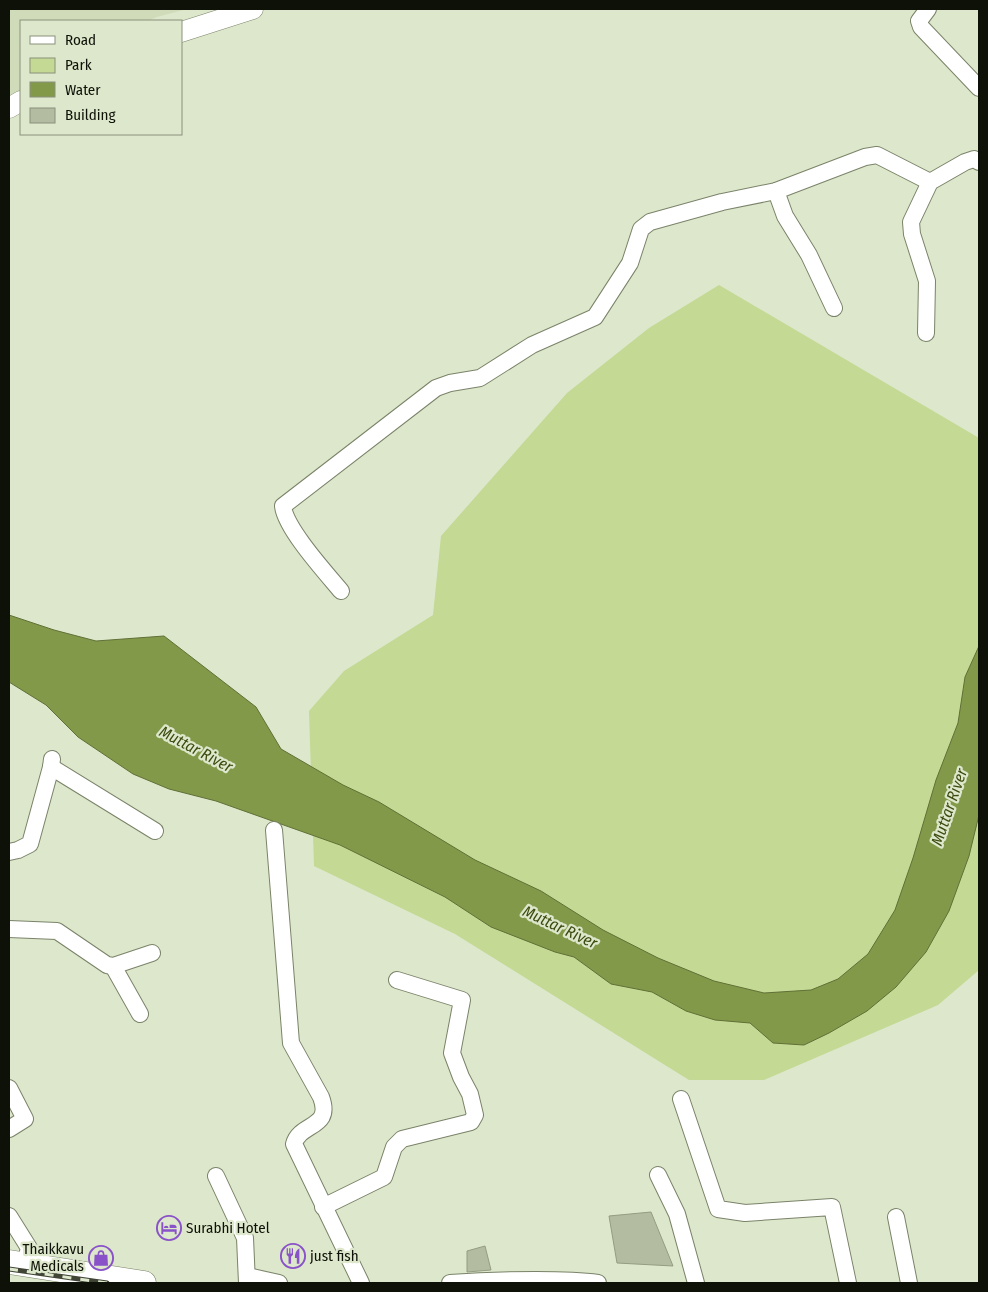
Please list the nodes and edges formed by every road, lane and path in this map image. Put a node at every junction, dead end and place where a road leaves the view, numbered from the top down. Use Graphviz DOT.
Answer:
graph roads {
  1 [pos="253,9"];
  2 [pos="928,9"];
  3 [pos="182,32"];
  4 [pos="979,88"];
  5 [pos="20,102"];
  6 [pos="9,108"];
  7 [pos="979,162"];
  8 [pos="930,182"];
  9 [pos="776,192"];
  10 [pos="834,308"];
  11 [pos="926,333"];
  12 [pos="341,591"];
  13 [pos="274,830"];
  14 [pos="155,831"];
  15 [pos="9,852"];
  16 [pos="9,929"];
  17 [pos="152,953"];
  18 [pos="113,966"];
  19 [pos="397,980"];
  20 [pos="140,1014"];
  21 [pos="9,1088"];
  22 [pos="681,1098"];
  23 [pos="9,1129"];
  24 [pos="658,1175"];
  25 [pos="216,1176"];
  26 [pos="323,1207"];
  27 [pos="9,1216"];
  28 [pos="896,1217"];
  29 [pos="17,1263"];
  30 [pos="247,1280"];
  31 [pos="144,1283"];
  32 [pos="279,1283"];
  33 [pos="361,1283"];
  34 [pos="450,1283"];
  35 [pos="598,1283"];
  36 [pos="696,1283"];
  37 [pos="848,1283"];
  38 [pos="910,1283"];
  1 -- 3 [label="main road"];
  2 -- 4 [label="street"];
  5 -- 6 [label="main road"];
  7 -- 8 [label="street"];
  8 -- 9 [label="street"];
  8 -- 11 [label="street"];
  9 -- 10 [label="street"];
  9 -- 12 [label="street"];
  13 -- 26 [label="street"];
  14 -- 15 [label="street"];
  16 -- 18 [label="street"];
  17 -- 18 [label="street"];
  18 -- 20 [label="street"];
  19 -- 26 [label="street"];
  21 -- 23 [label="street"];
  22 -- 37 [label="street"];
  24 -- 36 [label="street"];
  25 -- 30 [label="street"];
  26 -- 33 [label="street"];
  27 -- 29 [label="street"];
  28 -- 38 [label="street"];
  29 -- 31 [label="highway"];
  30 -- 32 [label="street"];
  34 -- 35 [label="street"];
}
